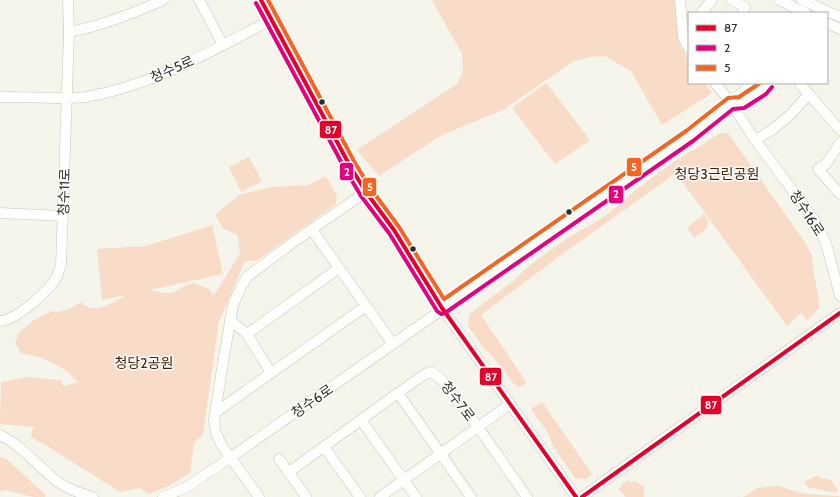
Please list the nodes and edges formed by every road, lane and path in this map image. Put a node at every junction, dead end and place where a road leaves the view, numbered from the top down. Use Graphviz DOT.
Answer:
graph roads {
  1 [pos="68,0"];
  2 [pos="163,0"];
  3 [pos="199,0"];
  4 [pos="260,0"];
  5 [pos="680,0"];
  6 [pos="712,0"];
  7 [pos="732,0"];
  8 [pos="779,0"];
  9 [pos="800,7"];
  10 [pos="702,12"];
  11 [pos="743,12"];
  12 [pos="820,12"];
  13 [pos="828,14"];
  14 [pos="840,17"];
  15 [pos="271,20"];
  16 [pos="828,23"];
  17 [pos="840,29"];
  18 [pos="686,31"];
  19 [pos="69,32"];
  20 [pos="223,45"];
  21 [pos="688,46"];
  22 [pos="716,84"];
  23 [pos="753,84"];
  24 [pos="767,84"];
  25 [pos="799,84"];
  26 [pos="809,94"];
  27 [pos="0,97"];
  28 [pos="66,98"];
  29 [pos="730,103"];
  30 [pos="840,130"];
  31 [pos="754,140"];
  32 [pos="840,143"];
  33 [pos="366,192"];
  34 [pos="840,194"];
  35 [pos="0,213"];
  36 [pos="63,216"];
  37 [pos="312,230"];
  38 [pos="339,268"];
  39 [pos="840,296"];
  40 [pos="366,306"];
  41 [pos="442,308"];
  42 [pos="840,313"];
  43 [pos="230,320"];
  44 [pos="0,321"];
  45 [pos="248,334"];
  46 [pos="393,344"];
  47 [pos="271,373"];
  48 [pos="398,393"];
  49 [pos="510,404"];
  50 [pos="216,412"];
  51 [pos="361,420"];
  52 [pos="478,427"];
  53 [pos="0,435"];
  54 [pos="324,447"];
  55 [pos="440,454"];
  56 [pos="230,458"];
  57 [pos="279,459"];
  58 [pos="289,472"];
  59 [pos="404,480"];
  60 [pos="93,497"];
  61 [pos="163,497"];
  62 [pos="259,497"];
  63 [pos="306,497"];
  64 [pos="360,497"];
  65 [pos="380,497"];
  66 [pos="416,497"];
  67 [pos="471,497"];
  68 [pos="527,497"];
  69 [pos="576,497"];
  70 [pos="582,497"];
  1 -- 19 [label="street, 청수11로"];
  2 -- 19 [label="street"];
  3 -- 20 [label="street"];
  4 -- 15 [label="street"];
  5 -- 18 [label="street"];
  6 -- 10 [label="street"];
  7 -- 11 [label="street"];
  8 -- 9 [label="street"];
  9 -- 12 [label="street"];
  13 -- 14 [label="street"];
  15 -- 20 [label="street, 청수5로"];
  15 -- 33 [label="street"];
  16 -- 17 [label="street"];
  18 -- 21 [label="street"];
  19 -- 28 [label="street, 청수11로"];
  20 -- 28 [label="street, 청수5로"];
  22 -- 29 [label="street, 청수16로"];
  23 -- 29 [label="street, 청수6로"];
  24 -- 29 [label="street, 청수6로"];
  25 -- 26 [label="street"];
  26 -- 30 [label="street"];
  26 -- 31 [label="street"];
  27 -- 28 [label="street, 청수5로"];
  28 -- 36 [label="street, 청수11로"];
  29 -- 31 [label="street, 청수16로"];
  29 -- 41 [label="street, 청수6로"];
  31 -- 39 [label="street, 청수16로"];
  32 -- 34 [label="street"];
  33 -- 37 [label="street"];
  33 -- 41 [label="street"];
  35 -- 36 [label="street"];
  36 -- 44 [label="street, 청수11로"];
  37 -- 38 [label="street"];
  37 -- 43 [label="street"];
  38 -- 40 [label="street"];
  38 -- 45 [label="street"];
  40 -- 46 [label="street"];
  40 -- 47 [label="street"];
  41 -- 46 [label="street, 청수6로"];
  41 -- 49 [label="street"];
  42 -- 70 [label="street"];
  43 -- 45 [label="street"];
  43 -- 50 [label="street"];
  45 -- 47 [label="street"];
  46 -- 56 [label="street, 청수6로"];
  47 -- 50 [label="street"];
  48 -- 51 [label="street, 청수7로"];
  48 -- 52 [label="street, 청수7로"];
  48 -- 55 [label="street"];
  49 -- 52 [label="street, 청수7로"];
  49 -- 69 [label="street"];
  50 -- 56 [label="street"];
  51 -- 54 [label="street, 청수7로"];
  51 -- 59 [label="street"];
  52 -- 55 [label="street, 청수7로"];
  52 -- 68 [label="street, 청수7로"];
  53 -- 60 [label="street"];
  54 -- 58 [label="street, 청수7로"];
  54 -- 64 [label="street"];
  55 -- 59 [label="street, 청수7로"];
  55 -- 67 [label="street"];
  56 -- 61 [label="street, 청수6로"];
  56 -- 62 [label="street"];
  57 -- 58 [label="street"];
  58 -- 63 [label="street"];
  59 -- 65 [label="street, 청수7로"];
  59 -- 66 [label="street"];
}
